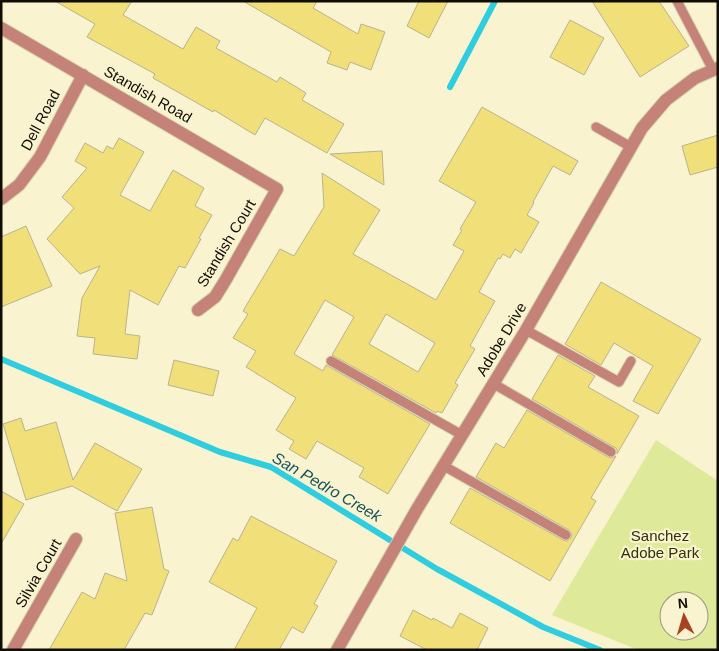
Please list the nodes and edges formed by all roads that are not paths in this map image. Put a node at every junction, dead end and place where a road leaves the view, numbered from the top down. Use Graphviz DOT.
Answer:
graph roads {
  1 [pos="677,1"];
  2 [pos="1,28"];
  3 [pos="715,69"];
  4 [pos="83,75"];
  5 [pos="596,126"];
  6 [pos="631,147"];
  7 [pos="277,189"];
  8 [pos="1,199"];
  9 [pos="198,310"];
  10 [pos="526,330"];
  11 [pos="331,361"];
  12 [pos="631,361"];
  13 [pos="494,384"];
  14 [pos="462,435"];
  15 [pos="611,452"];
  16 [pos="444,466"];
  17 [pos="566,535"];
  18 [pos="76,539"];
  19 [pos="13,650"];
  20 [pos="337,650"];
  1 -- 3 [label="lane"];
  2 -- 4 [label="street, Standish Road"];
  3 -- 6 [label="street, Adobe Drive"];
  4 -- 7 [label="street, Standish Road"];
  4 -- 8 [label="street, Dell Road"];
  5 -- 6 [label="lane"];
  6 -- 10 [label="street, Adobe Drive"];
  7 -- 9 [label="street, Standish Court"];
  10 -- 12 [label="lane"];
  10 -- 13 [label="street, Adobe Drive"];
  11 -- 14 [label="lane"];
  13 -- 14 [label="street, Adobe Drive"];
  13 -- 15 [label="lane"];
  14 -- 16 [label="street, Adobe Drive"];
  16 -- 17 [label="lane"];
  16 -- 20 [label="street, Adobe Drive"];
  18 -- 19 [label="street, Silvia Court"];
}
